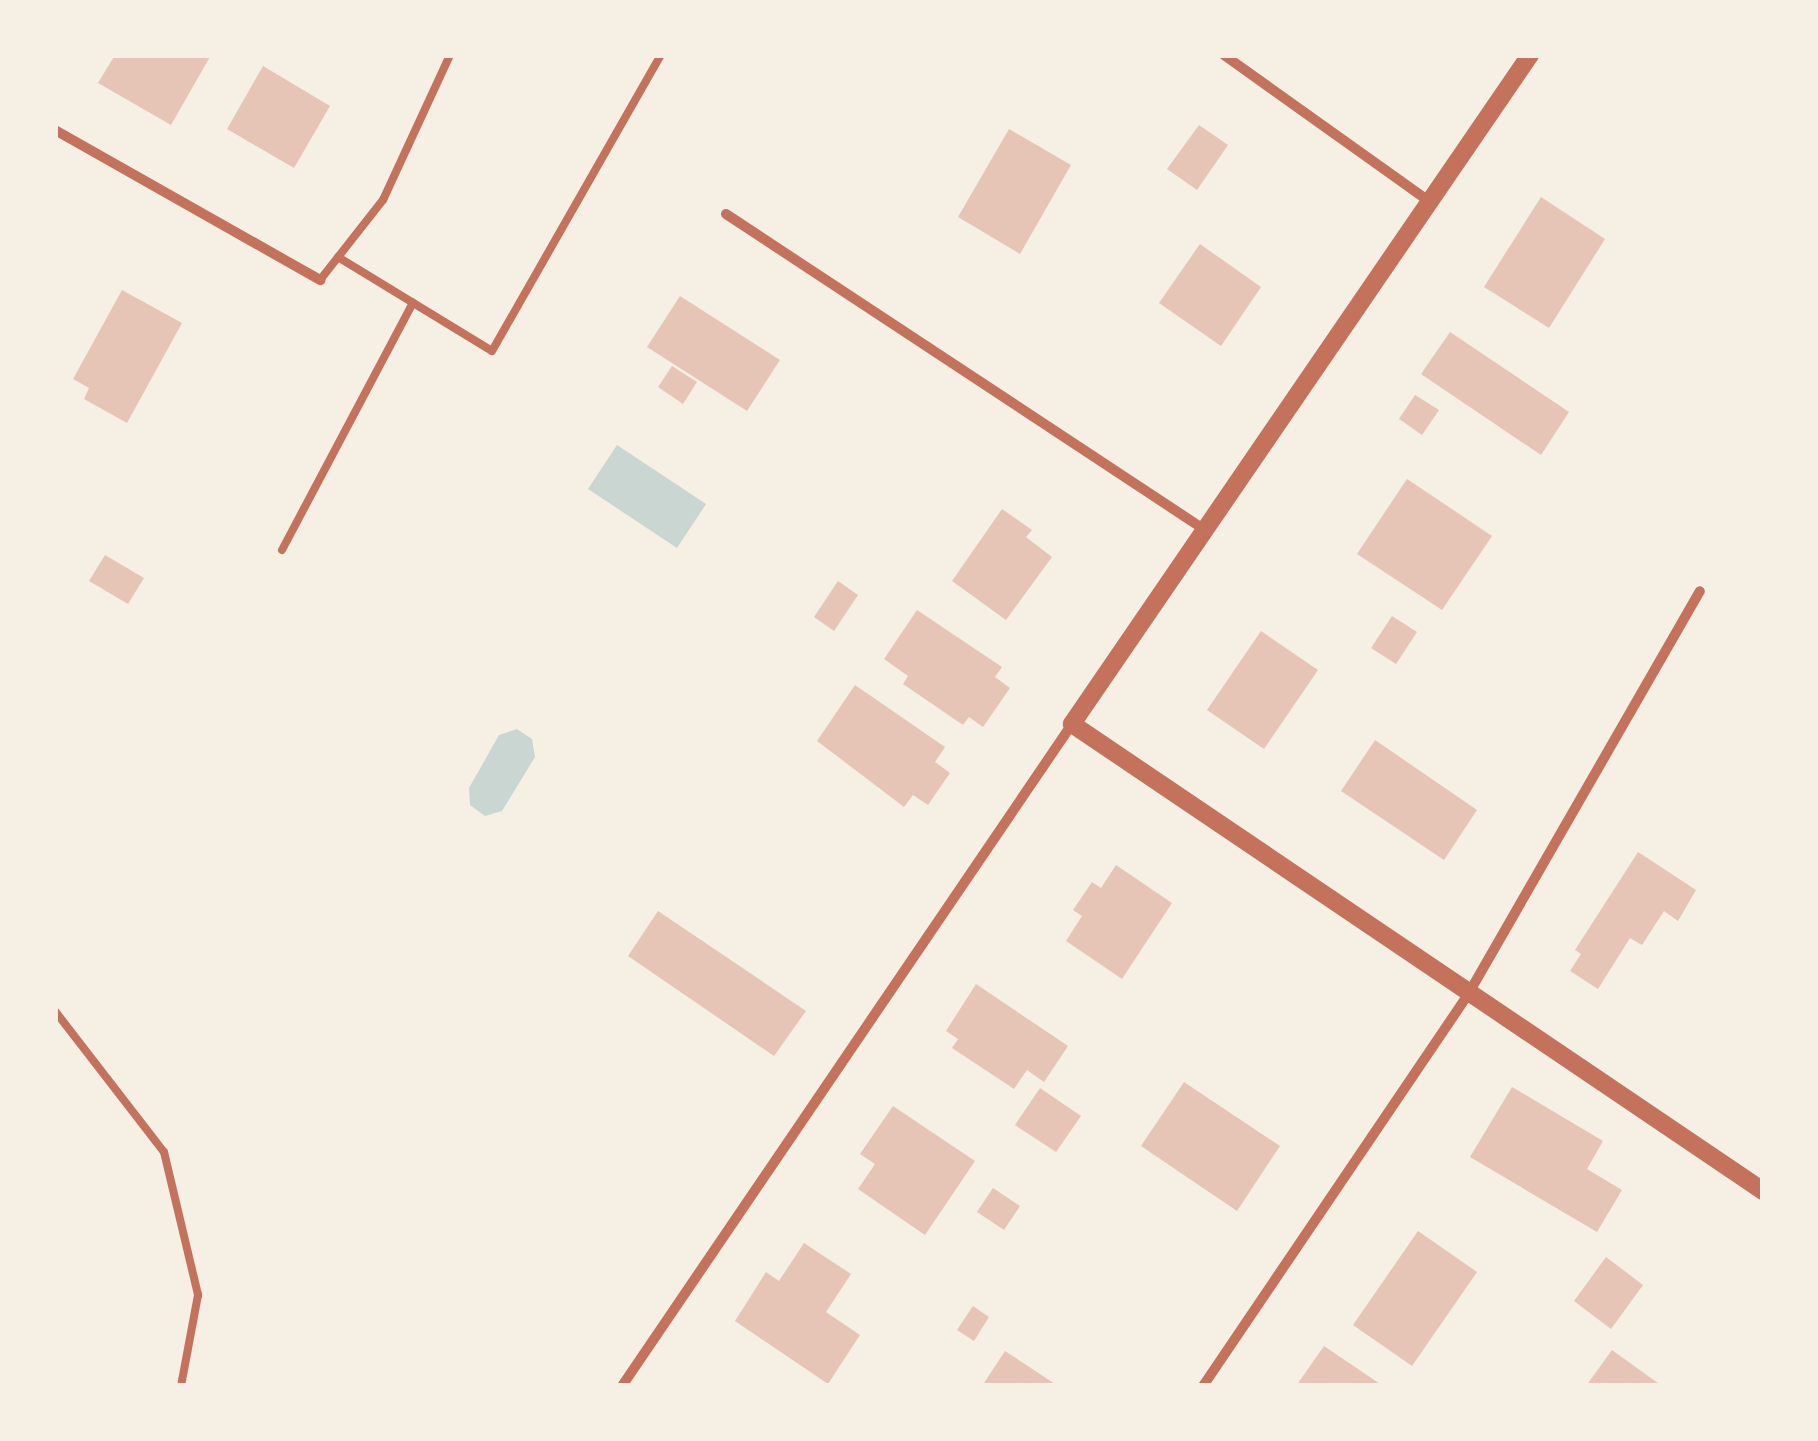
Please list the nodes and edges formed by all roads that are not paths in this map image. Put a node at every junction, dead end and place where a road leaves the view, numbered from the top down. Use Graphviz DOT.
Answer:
graph roads {
  1 [pos="450,55"];
  2 [pos="661,55"];
  3 [pos="1224,55"];
  4 [pos="1530,55"];
  5 [pos="55,130"];
  6 [pos="1430,202"];
  7 [pos="726,214"];
  8 [pos="338,258"];
  9 [pos="320,280"];
  10 [pos="412,303"];
  11 [pos="1205,530"];
  12 [pos="282,550"];
  13 [pos="1700,591"];
  14 [pos="1072,724"];
  15 [pos="1470,991"];
  16 [pos="55,1011"];
  17 [pos="1763,1190"];
  18 [pos="181,1386"];
  19 [pos="622,1386"];
  20 [pos="1203,1386"];
  1 -- 8 [label="lane"];
  2 -- 10 [label="lane"];
  3 -- 6 [label="street"];
  4 -- 6 [label="street"];
  5 -- 9 [label="street"];
  6 -- 11 [label="street"];
  7 -- 11 [label="street"];
  8 -- 9 [label="lane"];
  8 -- 10 [label="lane"];
  10 -- 12 [label="lane"];
  11 -- 14 [label="street"];
  13 -- 15 [label="street"];
  14 -- 15 [label="street"];
  14 -- 19 [label="street"];
  15 -- 17 [label="street"];
  15 -- 20 [label="street"];
  16 -- 18 [label="lane"];
}
